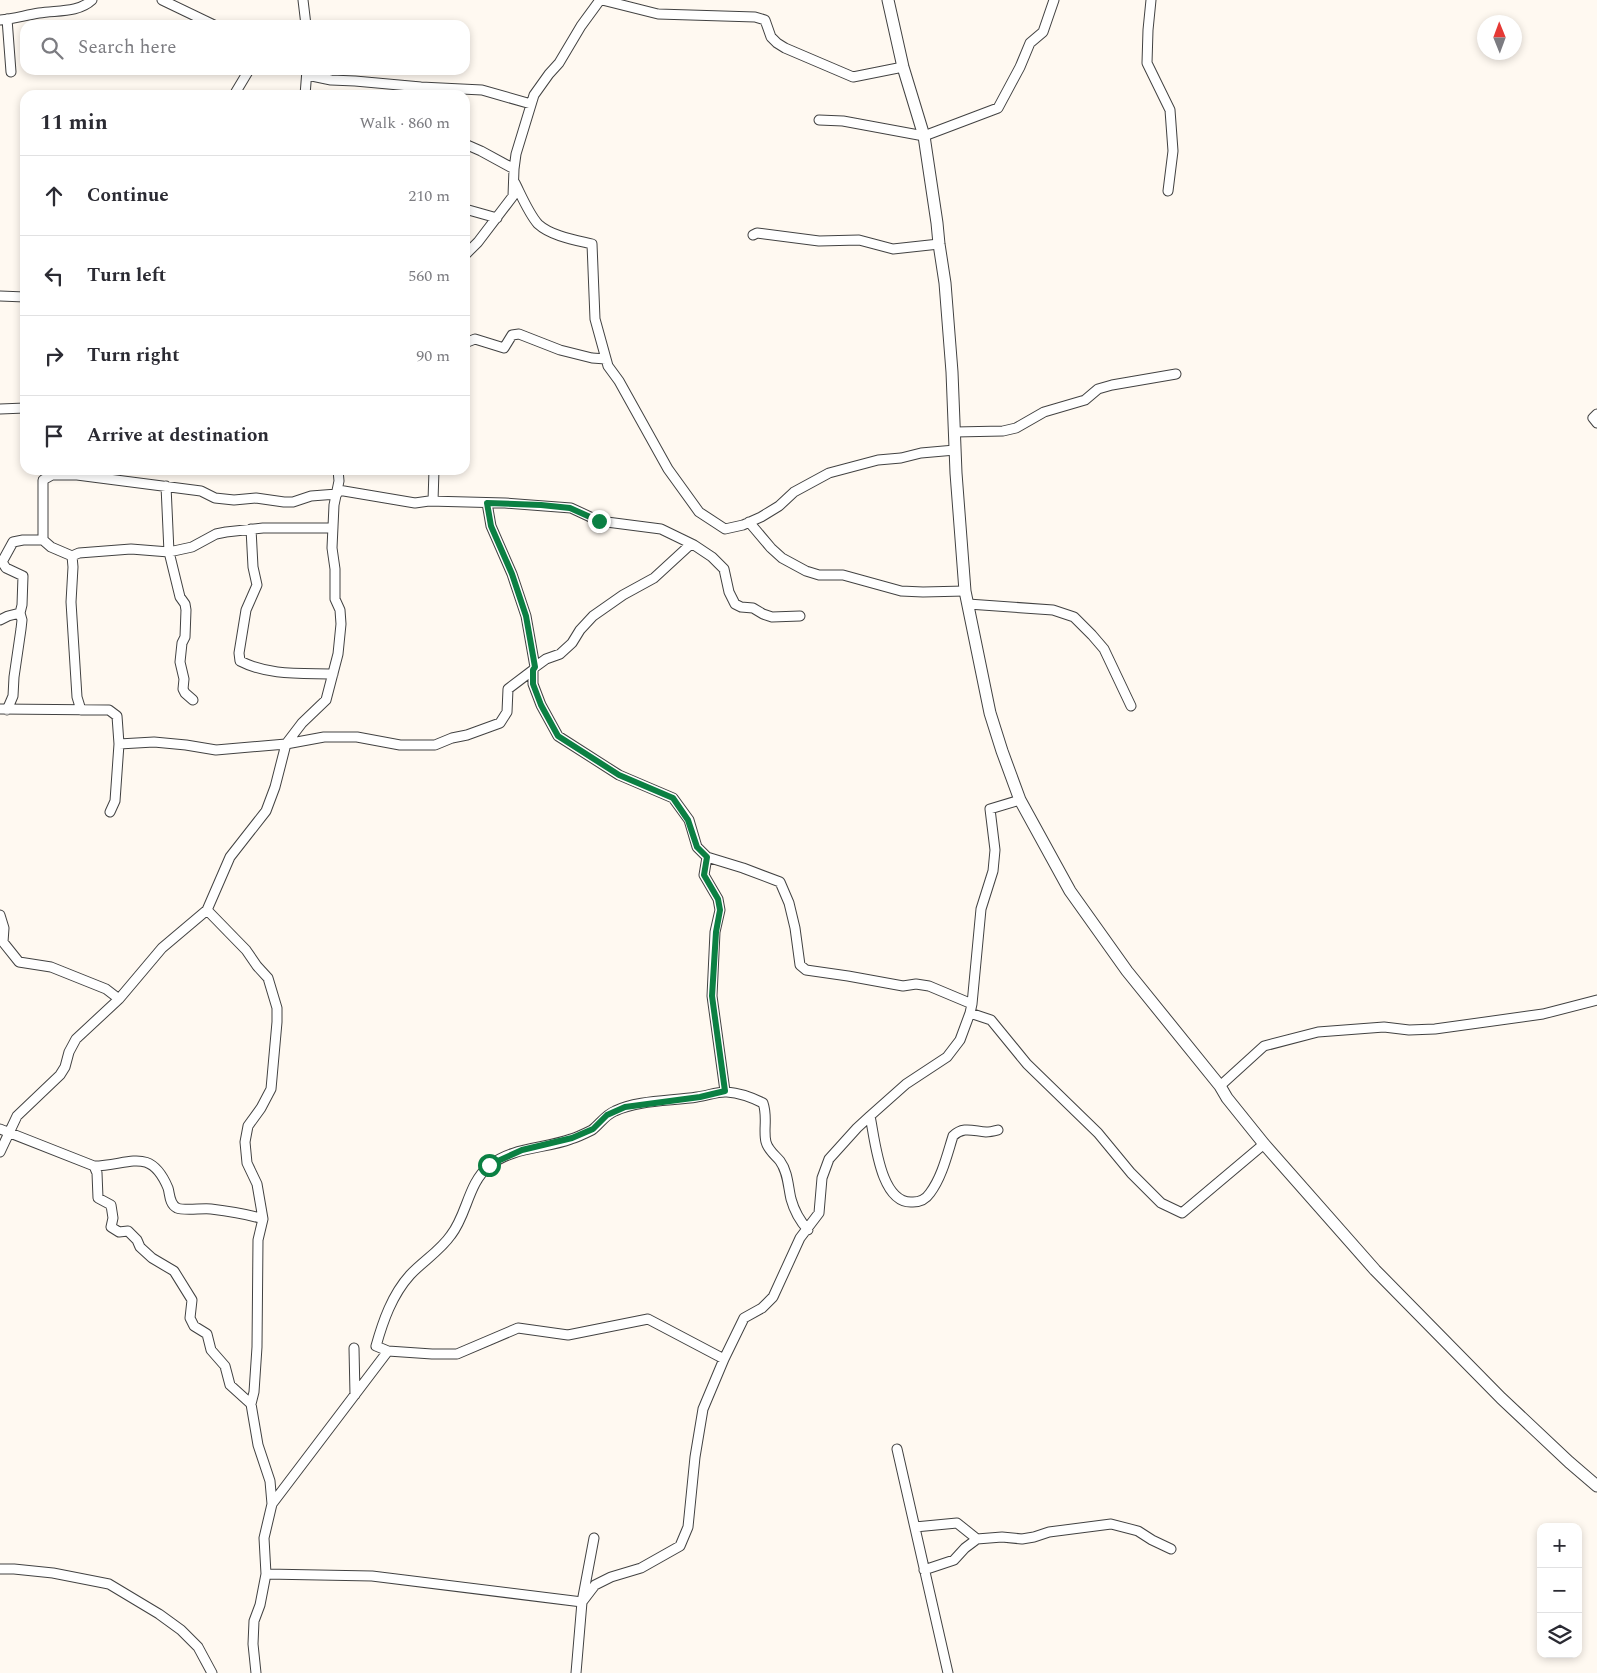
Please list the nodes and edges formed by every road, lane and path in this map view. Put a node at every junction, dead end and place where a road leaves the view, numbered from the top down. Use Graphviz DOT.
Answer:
graph roads {
  1 [pos="92,0"];
  2 [pos="162,0"];
  3 [pos="303,0"];
  4 [pos="601,0"];
  5 [pos="888,0"];
  6 [pos="1054,0"];
  7 [pos="1151,0"];
  8 [pos="4,20"];
  9 [pos="204,20"];
  10 [pos="305,20"];
  11 [pos="903,67"];
  12 [pos="10,72"];
  13 [pos="246,75"];
  14 [pos="307,75"];
  15 [pos="316,75"];
  16 [pos="432,88"];
  17 [pos="237,90"];
  18 [pos="305,90"];
  19 [pos="531,104"];
  20 [pos="819,120"];
  21 [pos="924,136"];
  22 [pos="470,146"];
  23 [pos="514,169"];
  24 [pos="514,183"];
  25 [pos="1168,191"];
  26 [pos="470,210"];
  27 [pos="497,218"];
  28 [pos="753,235"];
  29 [pos="939,244"];
  30 [pos="470,250"];
  31 [pos="0,296"];
  32 [pos="20,297"];
  33 [pos="470,341"];
  34 [pos="606,359"];
  35 [pos="1176,374"];
  36 [pos="20,408"];
  37 [pos="0,409"];
  38 [pos="1597,414"];
  39 [pos="1597,423"];
  40 [pos="954,432"];
  41 [pos="955,450"];
  42 [pos="52,475"];
  43 [pos="97,475"];
  44 [pos="338,475"];
  45 [pos="434,475"];
  46 [pos="166,486"];
  47 [pos="338,492"];
  48 [pos="433,501"];
  49 [pos="487,503"];
  50 [pos="749,522"];
  51 [pos="333,528"];
  52 [pos="251,529"];
  53 [pos="43,540"];
  54 [pos="691,544"];
  55 [pos="169,552"];
  56 [pos="72,556"];
  57 [pos="965,591"];
  58 [pos="968,604"];
  59 [pos="20,613"];
  60 [pos="800,616"];
  61 [pos="0,620"];
  62 [pos="534,668"];
  63 [pos="333,674"];
  64 [pos="193,700"];
  65 [pos="1131,706"];
  66 [pos="3,710"];
  67 [pos="81,710"];
  68 [pos="119,744"];
  69 [pos="286,744"];
  70 [pos="1020,800"];
  71 [pos="110,812"];
  72 [pos="707,857"];
  73 [pos="207,910"];
  74 [pos="0,914"];
  75 [pos="119,999"];
  76 [pos="1597,1000"];
  77 [pos="972,1009"];
  78 [pos="1220,1086"];
  79 [pos="725,1091"];
  80 [pos="870,1116"];
  81 [pos="998,1130"];
  82 [pos="4,1131"];
  83 [pos="1264,1144"];
  84 [pos="0,1152"];
  85 [pos="94,1166"];
  86 [pos="263,1219"];
  87 [pos="808,1230"];
  88 [pos="354,1348"];
  89 [pos="388,1351"];
  90 [pos="724,1359"];
  91 [pos="355,1395"];
  92 [pos="251,1404"];
  93 [pos="897,1449"];
  94 [pos="1597,1486"];
  95 [pos="272,1504"];
  96 [pos="915,1528"];
  97 [pos="594,1538"];
  98 [pos="977,1539"];
  99 [pos="1171,1549"];
  100 [pos="0,1569"];
  101 [pos="924,1570"];
  102 [pos="266,1574"];
  103 [pos="582,1602"];
  104 [pos="212,1673"];
  105 [pos="256,1673"];
  106 [pos="576,1673"];
  107 [pos="948,1673"];
  1 -- 8 [label="street"];
  2 -- 9 [label="street"];
  3 -- 10 [label="street"];
  4 -- 11 [label="street"];
  4 -- 19 [label="street"];
  5 -- 11 [label="street"];
  6 -- 21 [label="street"];
  7 -- 25 [label="street"];
  8 -- 12 [label="street"];
  11 -- 21 [label="street"];
  13 -- 17 [label="street"];
  14 -- 18 [label="street"];
  15 -- 16 [label="street"];
  16 -- 19 [label="street"];
  19 -- 23 [label="street"];
  20 -- 21 [label="street"];
  21 -- 29 [label="street"];
  22 -- 23 [label="street"];
  23 -- 24 [label="street"];
  24 -- 27 [label="street"];
  24 -- 34 [label="street"];
  26 -- 27 [label="street"];
  27 -- 30 [label="street"];
  28 -- 29 [label="street"];
  29 -- 40 [label="street"];
  31 -- 32 [label="street"];
  33 -- 34 [label="street"];
  34 -- 50 [label="street"];
  35 -- 40 [label="street"];
  36 -- 37 [label="street"];
  38 -- 39 [label="street"];
  40 -- 41 [label="street"];
  41 -- 50 [label="street"];
  41 -- 57 [label="street"];
  42 -- 53 [label="street"];
  43 -- 46 [label="street"];
  44 -- 47 [label="street"];
  45 -- 48 [label="street"];
  46 -- 47 [label="street"];
  46 -- 55 [label="street"];
  47 -- 48 [label="street"];
  47 -- 51 [label="street"];
  48 -- 49 [label="street"];
  49 -- 54 [label="street"];
  49 -- 62 [label="street"];
  50 -- 57 [label="street"];
  51 -- 52 [label="street"];
  51 -- 63 [label="street"];
  52 -- 55 [label="street"];
  52 -- 63 [label="street"];
  53 -- 56 [label="street"];
  53 -- 59 [label="street"];
  54 -- 60 [label="street"];
  54 -- 62 [label="street"];
  55 -- 56 [label="street"];
  55 -- 64 [label="street"];
  56 -- 67 [label="street"];
  57 -- 58 [label="street"];
  58 -- 65 [label="street"];
  58 -- 70 [label="street"];
  59 -- 61 [label="street"];
  59 -- 66 [label="street"];
  62 -- 69 [label="street"];
  62 -- 72 [label="street"];
  63 -- 69 [label="street"];
  66 -- 67 [label="street"];
  67 -- 68 [label="street"];
  68 -- 69 [label="street"];
  68 -- 71 [label="street"];
  69 -- 73 [label="street"];
  70 -- 77 [label="street"];
  70 -- 78 [label="street"];
  72 -- 77 [label="street"];
  72 -- 79 [label="street"];
  73 -- 75 [label="street"];
  73 -- 86 [label="street"];
  74 -- 75 [label="street"];
  75 -- 82 [label="street"];
  76 -- 78 [label="street"];
  77 -- 80 [label="street"];
  77 -- 83 [label="street"];
  78 -- 83 [label="street"];
  79 -- 87 [label="street"];
  79 -- 89 [label="street"];
  80 -- 81 [label="street"];
  80 -- 87 [label="street"];
  82 -- 84 [label="street"];
  82 -- 85 [label="street"];
  83 -- 94 [label="street"];
  85 -- 86 [label="street"];
  85 -- 92 [label="street"];
  86 -- 92 [label="street"];
  87 -- 90 [label="street"];
  88 -- 91 [label="street"];
  89 -- 90 [label="street"];
  89 -- 91 [label="street"];
  90 -- 103 [label="street"];
  91 -- 95 [label="street"];
  92 -- 95 [label="street"];
  93 -- 96 [label="street"];
  95 -- 102 [label="street"];
  96 -- 98 [label="street"];
  96 -- 101 [label="street"];
  97 -- 103 [label="street"];
  98 -- 99 [label="street"];
  98 -- 101 [label="street"];
  100 -- 104 [label="street"];
  101 -- 107 [label="street"];
  102 -- 103 [label="street"];
  102 -- 105 [label="street"];
  103 -- 106 [label="street"];
}
